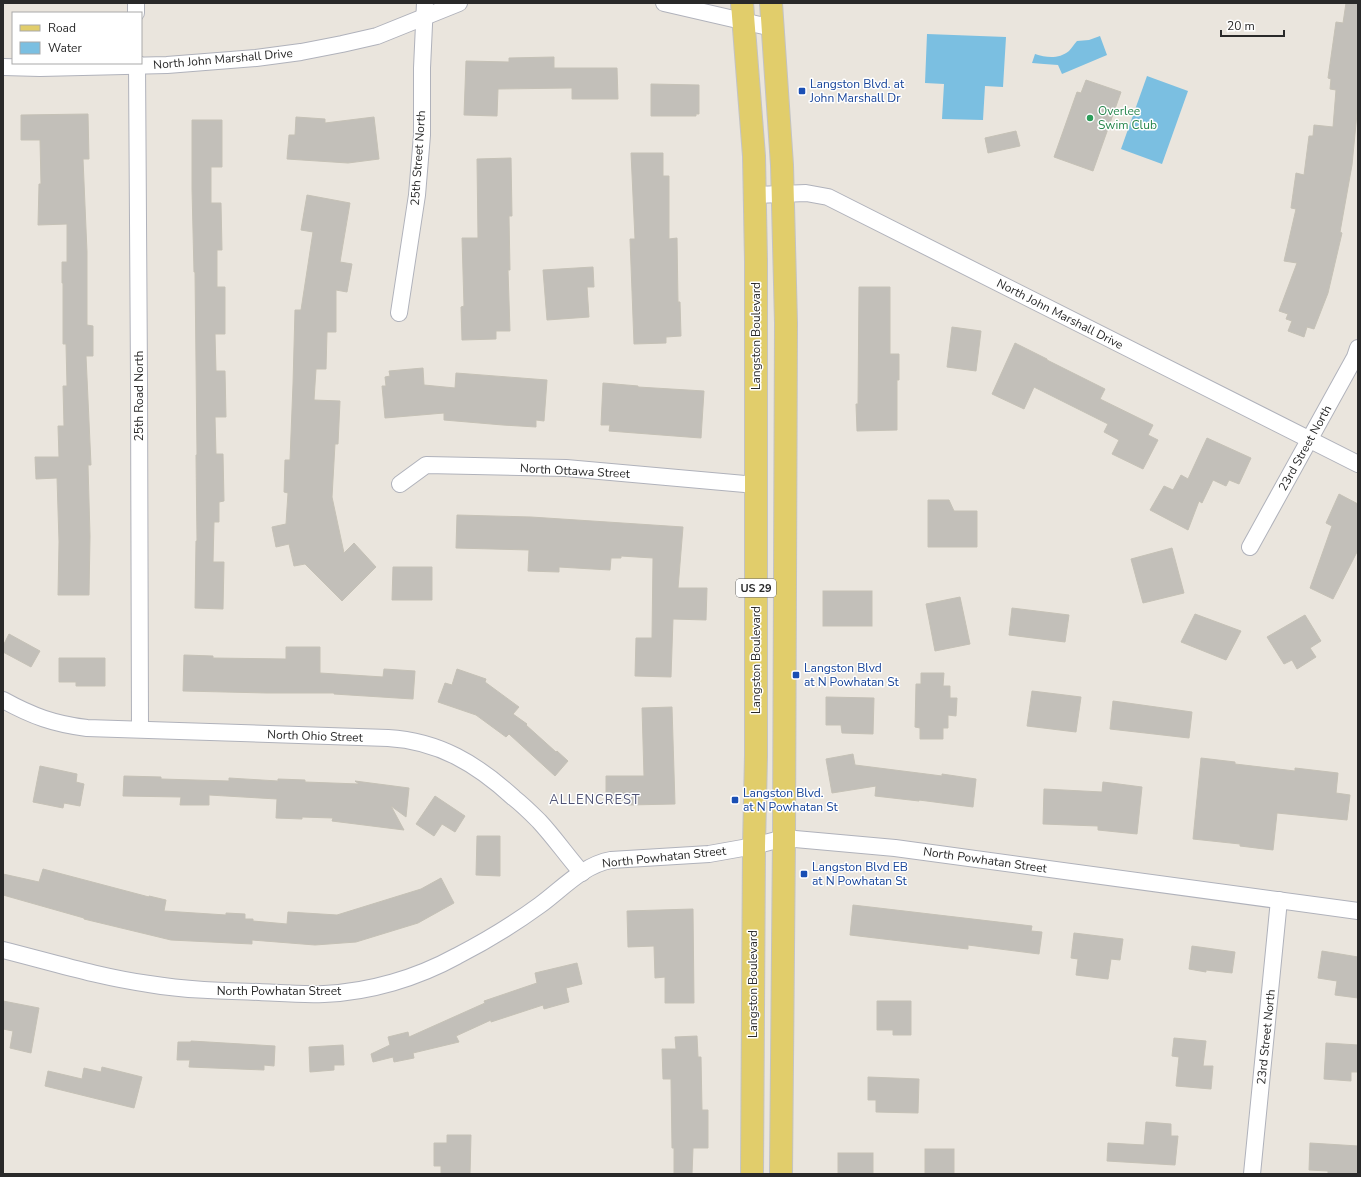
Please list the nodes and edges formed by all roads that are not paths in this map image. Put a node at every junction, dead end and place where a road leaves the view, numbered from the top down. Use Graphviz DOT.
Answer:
graph roads {
  1 [pos="459,3"];
  2 [pos="664,3"];
  3 [pos="771,3"];
  4 [pos="426,10"];
  5 [pos="743,12"];
  6 [pos="773,28"];
  7 [pos="137,64"];
  8 [pos="142,64"];
  9 [pos="3,67"];
  10 [pos="783,193"];
  11 [pos="755,195"];
  12 [pos="399,313"];
  13 [pos="1358,348"];
  14 [pos="1310,439"];
  15 [pos="1358,464"];
  16 [pos="400,484"];
  17 [pos="756,485"];
  18 [pos="1250,548"];
  19 [pos="3,700"];
  20 [pos="140,730"];
  21 [pos="784,838"];
  22 [pos="754,846"];
  23 [pos="582,873"];
  24 [pos="1279,900"];
  25 [pos="1358,911"];
  26 [pos="3,950"];
  27 [pos="752,1174"];
  28 [pos="781,1174"];
  29 [pos="1252,1174"];
  1 -- 4 [label="street, North John Marshall Drive"];
  2 -- 5 [label="street"];
  3 -- 6 [label="main road, US 29"];
  4 -- 8 [label="street, North John Marshall Drive"];
  4 -- 12 [label="street, 25th Street North"];
  5 -- 6 [label="street"];
  5 -- 11 [label="main road, Langston Boulevard / US 29"];
  6 -- 10 [label="main road, US 29"];
  7 -- 9 [label="street, North John Marshall Drive"];
  7 -- 20 [label="street, 25th Road North"];
  10 -- 11 [label="street, North John Marshall Drive"];
  10 -- 14 [label="street, North John Marshall Drive"];
  10 -- 21 [label="main road, US 29"];
  11 -- 17 [label="main road, Langston Boulevard / US 29"];
  13 -- 14 [label="street, 23rd Street North"];
  14 -- 15 [label="street, North John Marshall Drive"];
  14 -- 18 [label="street, 23rd Street North"];
  16 -- 17 [label="street, North Ottawa Street"];
  17 -- 22 [label="main road, Langston Boulevard / US 29"];
  19 -- 20 [label="street, North Ohio Street"];
  20 -- 23 [label="street, North Ohio Street"];
  21 -- 22 [label="street, North Powhatan Street"];
  21 -- 24 [label="street, North Powhatan Street"];
  21 -- 28 [label="main road, US 29"];
  22 -- 23 [label="street, North Powhatan Street"];
  22 -- 27 [label="main road, Langston Boulevard / US 29"];
  23 -- 26 [label="street, North Powhatan Street"];
  24 -- 25 [label="street, North Powhatan Street"];
  24 -- 29 [label="street, 23rd Street North"];
}
